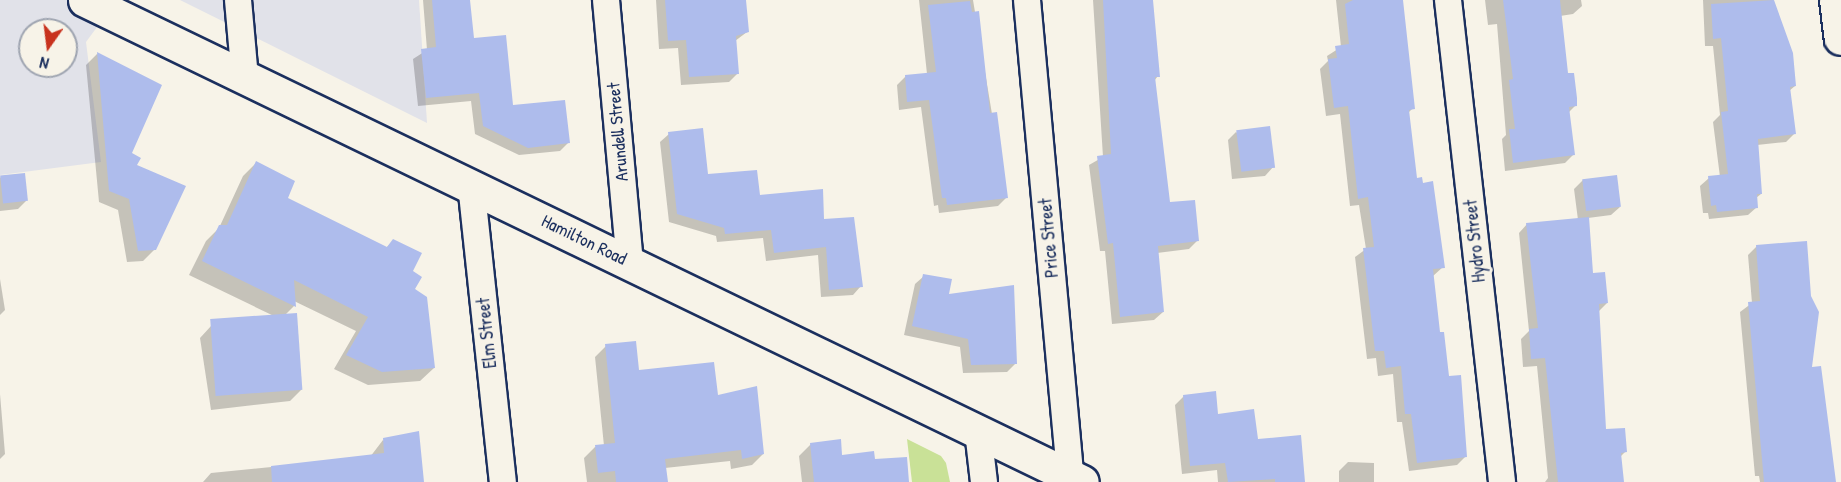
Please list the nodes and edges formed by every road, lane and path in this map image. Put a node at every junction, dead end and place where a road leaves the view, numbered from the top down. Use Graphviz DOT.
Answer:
graph roads {
  1 [pos="85,0"];
  2 [pos="238,0"];
  3 [pos="606,0"];
  4 [pos="1027,0"];
  5 [pos="1448,0"];
  6 [pos="1836,0"];
  7 [pos="1841,39"];
  8 [pos="245,78"];
  9 [pos="471,184"];
  10 [pos="630,263"];
  11 [pos="978,431"];
  12 [pos="1076,479"];
  13 [pos="502,482"];
  14 [pos="984,482"];
  15 [pos="1502,482"];
  1 -- 8 [label="main road, Hamilton Road"];
  2 -- 8 [label="street"];
  3 -- 10 [label="street, Arundell Street"];
  4 -- 12 [label="street, Price Street"];
  5 -- 15 [label="street, Hydro Street"];
  6 -- 7 [label="street"];
  8 -- 9 [label="main road, Hamilton Road"];
  9 -- 10 [label="main road, Hamilton Road"];
  9 -- 13 [label="street, Elm Street"];
  10 -- 11 [label="main road, Hamilton Road"];
  11 -- 12 [label="main road, Hamilton Road"];
  11 -- 14 [label="street"];
}
